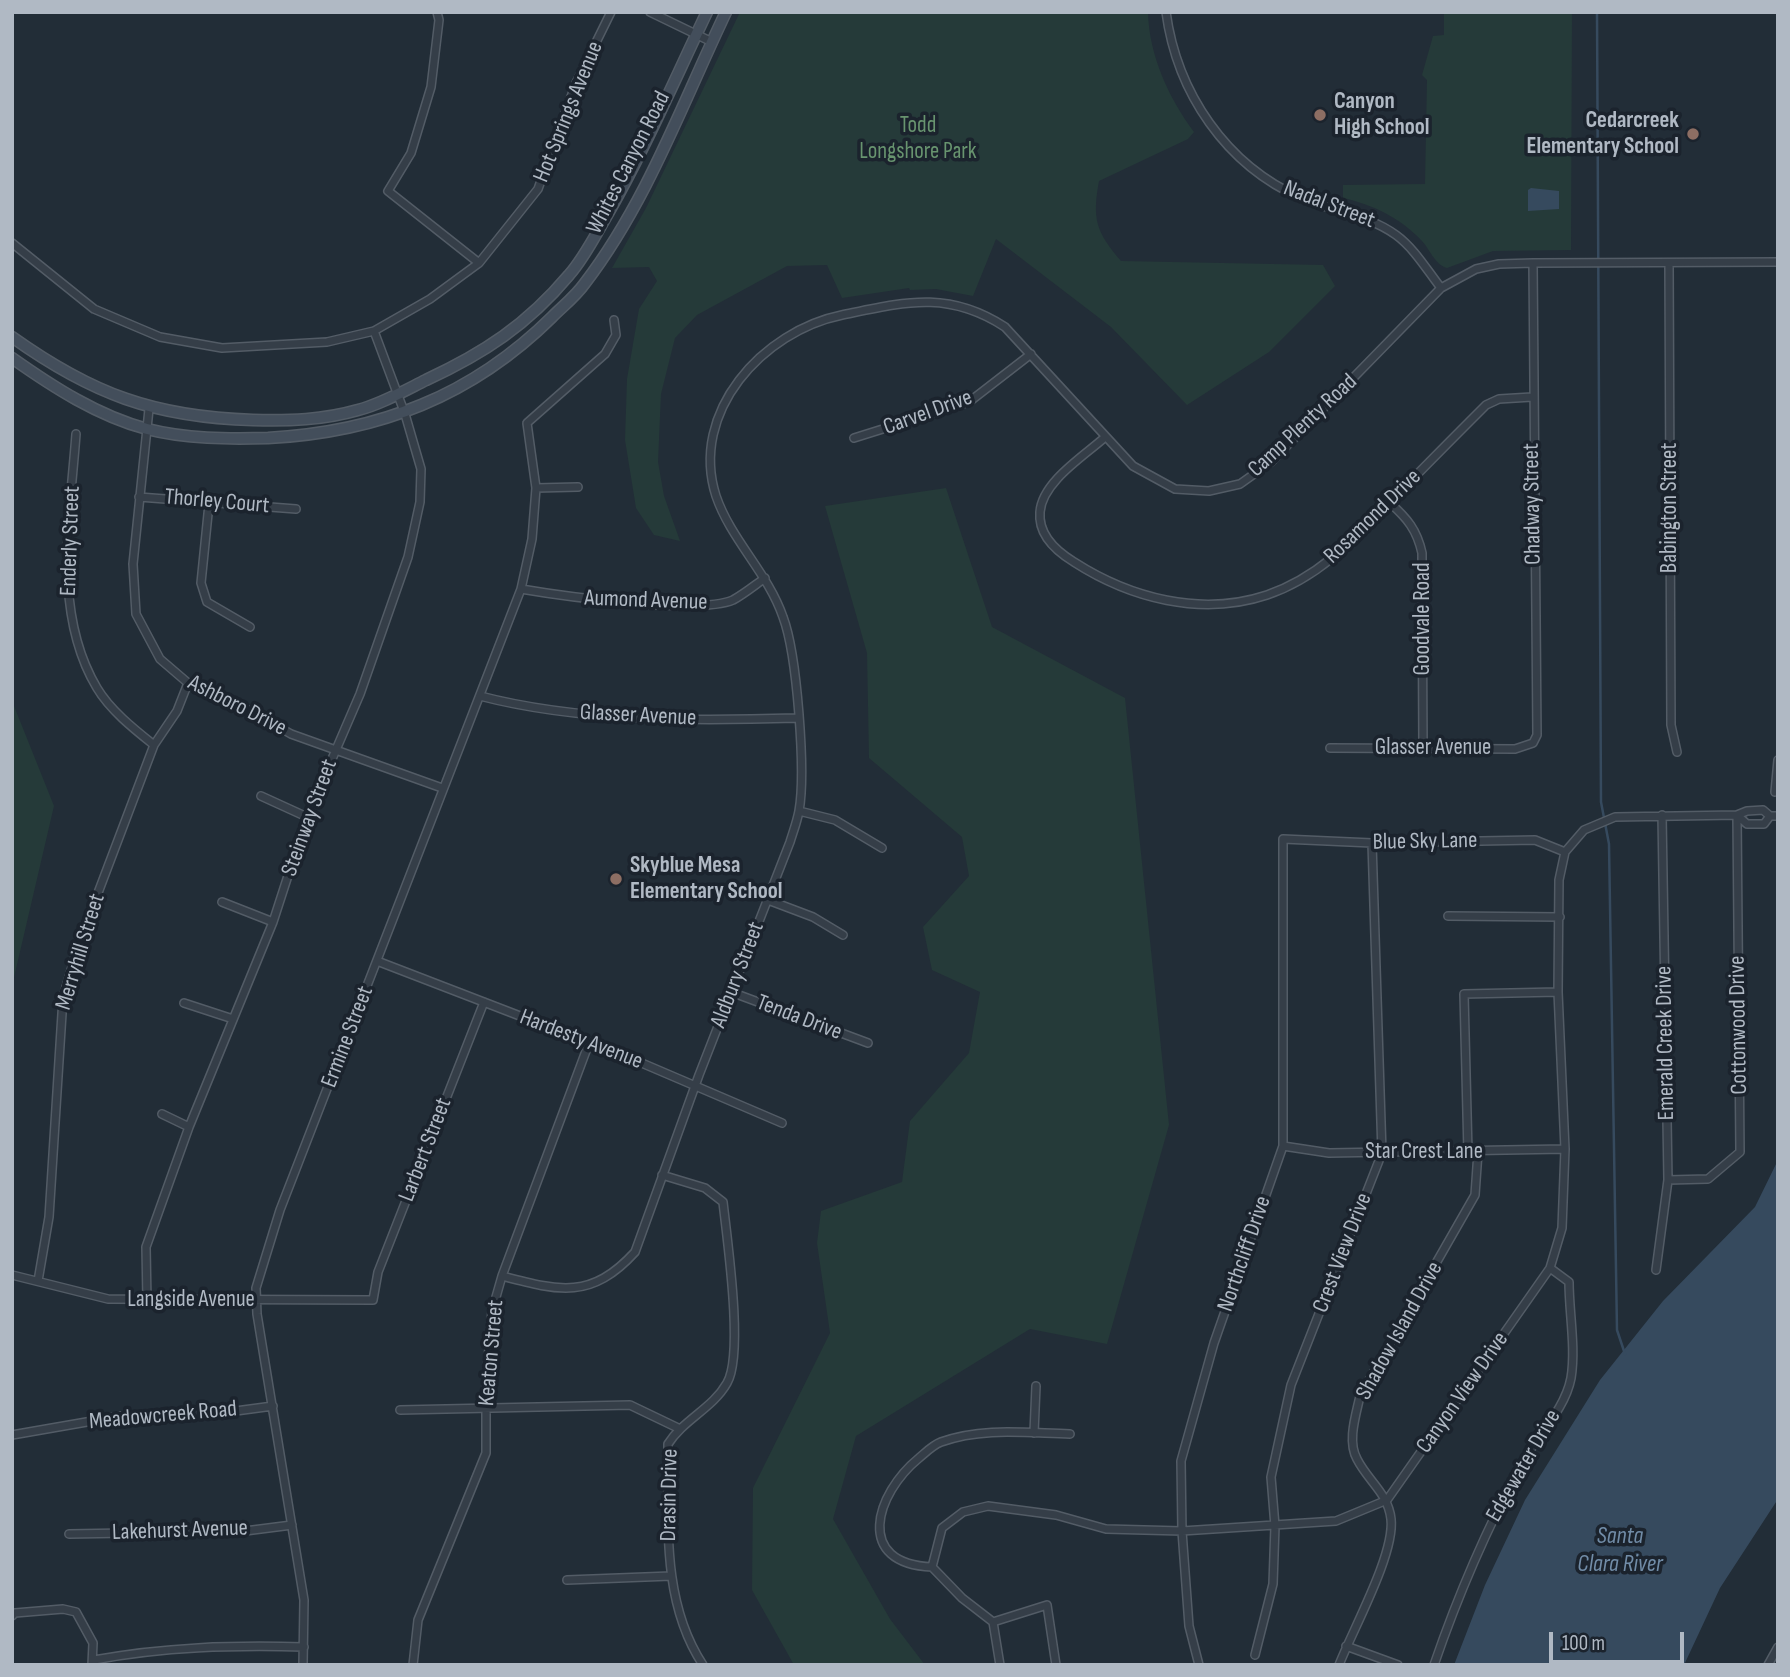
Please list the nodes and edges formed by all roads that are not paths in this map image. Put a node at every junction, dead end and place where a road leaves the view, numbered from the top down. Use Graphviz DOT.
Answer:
graph roads {
  1 [pos="437,12"];
  2 [pos="611,12"];
  3 [pos="650,12"];
  4 [pos="707,12"];
  5 [pos="726,12"];
  6 [pos="1166,12"];
  7 [pos="696,35"];
  8 [pos="712,42"];
  9 [pos="12,243"];
  10 [pos="1669,262"];
  11 [pos="1778,262"];
  12 [pos="479,263"];
  13 [pos="1533,263"];
  14 [pos="1440,288"];
  15 [pos="614,320"];
  16 [pos="374,331"];
  17 [pos="12,337"];
  18 [pos="1031,354"];
  19 [pos="12,358"];
  20 [pos="754,365"];
  21 [pos="398,394"];
  22 [pos="1532,397"];
  23 [pos="149,409"];
  24 [pos="405,414"];
  25 [pos="148,429"];
  26 [pos="76,434"];
  27 [pos="854,438"];
  28 [pos="1104,438"];
  29 [pos="578,486"];
  30 [pos="536,488"];
  31 [pos="139,496"];
  32 [pos="1390,502"];
  33 [pos="209,504"];
  34 [pos="296,509"];
  35 [pos="765,578"];
  36 [pos="521,589"];
  37 [pos="250,627"];
  38 [pos="188,683"];
  39 [pos="480,696"];
  40 [pos="797,718"];
  41 [pos="1533,743"];
  42 [pos="154,745"];
  43 [pos="335,747"];
  44 [pos="1423,747"];
  45 [pos="1330,748"];
  46 [pos="1677,752"];
  47 [pos="1778,760"];
  48 [pos="442,788"];
  49 [pos="1775,792"];
  50 [pos="261,796"];
  51 [pos="799,811"];
  52 [pos="1662,815"];
  53 [pos="1737,815"];
  54 [pos="1774,816"];
  55 [pos="307,817"];
  56 [pos="1283,839"];
  57 [pos="1372,843"];
  58 [pos="883,848"];
  59 [pos="1565,852"];
  60 [pos="768,900"];
  61 [pos="222,902"];
  62 [pos="1448,916"];
  63 [pos="1560,917"];
  64 [pos="273,922"];
  65 [pos="843,935"];
  66 [pos="377,961"];
  67 [pos="731,992"];
  68 [pos="1558,992"];
  69 [pos="484,1002"];
  70 [pos="184,1003"];
  71 [pos="233,1019"];
  72 [pos="589,1043"];
  73 [pos="868,1043"];
  74 [pos="696,1084"];
  75 [pos="162,1114"];
  76 [pos="782,1123"];
  77 [pos="189,1127"];
  78 [pos="1283,1146"];
  79 [pos="1565,1149"];
  80 [pos="1381,1153"];
  81 [pos="1468,1153"];
  82 [pos="1478,1153"];
  83 [pos="662,1175"];
  84 [pos="1668,1180"];
  85 [pos="1550,1268"];
  86 [pos="1657,1270"];
  87 [pos="12,1275"];
  88 [pos="502,1276"];
  89 [pos="38,1281"];
  90 [pos="256,1300"];
  91 [pos="373,1300"];
  92 [pos="147,1301"];
  93 [pos="1036,1386"];
  94 [pos="272,1406"];
  95 [pos="486,1407"];
  96 [pos="400,1410"];
  97 [pos="678,1428"];
  98 [pos="1034,1433"];
  99 [pos="1070,1434"];
  100 [pos="12,1435"];
  101 [pos="1387,1500"];
  102 [pos="292,1525"];
  103 [pos="1275,1526"];
  104 [pos="1182,1531"];
  105 [pos="69,1534"];
  106 [pos="932,1567"];
  107 [pos="671,1576"];
  108 [pos="567,1580"];
  109 [pos="12,1616"];
  110 [pos="993,1622"];
  111 [pos="1346,1646"];
  112 [pos="304,1647"];
  113 [pos="1778,1647"];
  114 [pos="1255,1656"];
  115 [pos="93,1662"];
  116 [pos="303,1665"];
  117 [pos="413,1665"];
  118 [pos="703,1665"];
  119 [pos="1000,1665"];
  120 [pos="1056,1665"];
  121 [pos="1199,1665"];
  122 [pos="1339,1665"];
  123 [pos="1398,1665"];
  124 [pos="1434,1665"];
  125 [pos="1768,1665"];
  1 -- 12 [label="street"];
  2 -- 12 [label="street, Hot Springs Avenue"];
  3 -- 7 [label="street"];
  4 -- 7 [label="main road, Whites Canyon Road"];
  5 -- 8 [label="main road, Whites Canyon Road"];
  6 -- 14 [label="street, Nadal Street"];
  7 -- 8 [label="street"];
  7 -- 21 [label="main road, Whites Canyon Road"];
  8 -- 24 [label="main road, Whites Canyon Road"];
  9 -- 16 [label="street, Hot Springs Avenue"];
  10 -- 11 [label="street, Camp Plenty Road"];
  10 -- 13 [label="street, Camp Plenty Road"];
  10 -- 46 [label="street, Babington Street"];
  12 -- 16 [label="street, Hot Springs Avenue"];
  13 -- 14 [label="street, Camp Plenty Road"];
  13 -- 22 [label="street, Chadway Street"];
  14 -- 28 [label="street, Camp Plenty Road"];
  15 -- 30 [label="street, Ermine Street"];
  16 -- 21 [label="street, Steinway Street"];
  17 -- 23 [label="main road, Whites Canyon Road"];
  18 -- 20 [label="street, Camp Plenty Road"];
  18 -- 27 [label="street, Carvel Drive"];
  18 -- 28 [label="street, Camp Plenty Road"];
  19 -- 25 [label="main road, Whites Canyon Road"];
  20 -- 35 [label="street, Aldbury Street"];
  21 -- 23 [label="main road, Whites Canyon Road"];
  21 -- 24 [label="street, Steinway Street"];
  22 -- 32 [label="street, Rosamond Drive"];
  22 -- 41 [label="street, Chadway Street"];
  23 -- 25 [label="street, Ashboro Drive"];
  24 -- 25 [label="main road, Whites Canyon Road"];
  24 -- 43 [label="street, Steinway Street"];
  25 -- 31 [label="street, Ashboro Drive"];
  26 -- 42 [label="street, Enderly Street"];
  28 -- 32 [label="street, Rosamond Drive"];
  29 -- 30 [label="street"];
  30 -- 36 [label="street, Ermine Street"];
  31 -- 33 [label="street, Thorley Court"];
  31 -- 38 [label="street, Ashboro Drive"];
  32 -- 44 [label="street, Goodvale Road"];
  33 -- 34 [label="street, Thorley Court"];
  33 -- 37 [label="street"];
  35 -- 36 [label="street, Aumond Avenue"];
  35 -- 40 [label="street, Aldbury Street"];
  36 -- 39 [label="street, Ermine Street"];
  38 -- 42 [label="street, Merryhill Street"];
  38 -- 43 [label="street, Ashboro Drive"];
  39 -- 40 [label="street, Glasser Avenue"];
  39 -- 48 [label="street, Ermine Street"];
  40 -- 51 [label="street, Aldbury Street"];
  41 -- 44 [label="street, Glasser Avenue"];
  42 -- 89 [label="street, Merryhill Street"];
  43 -- 48 [label="street, Ashboro Drive"];
  43 -- 55 [label="street, Steinway Street"];
  44 -- 45 [label="street, Glasser Avenue"];
  47 -- 49 [label="street"];
  48 -- 66 [label="street, Ermine Street"];
  50 -- 55 [label="street"];
  51 -- 58 [label="street"];
  51 -- 60 [label="street, Aldbury Street"];
  52 -- 53 [label="street"];
  52 -- 59 [label="street"];
  52 -- 84 [label="street, Emerald Creek Drive"];
  53 -- 54 [label="street"];
  53 -- 54 [label="street"];
  53 -- 84 [label="street, Cottonwood Drive"];
  55 -- 64 [label="street, Steinway Street"];
  56 -- 57 [label="street, Blue Sky Lane"];
  56 -- 78 [label="street, Northcliff Drive"];
  57 -- 59 [label="street, Blue Sky Lane"];
  57 -- 80 [label="street, Crest View Drive"];
  59 -- 63 [label="street, Canyon View Drive"];
  60 -- 65 [label="street"];
  60 -- 67 [label="street, Aldbury Street"];
  61 -- 64 [label="street"];
  62 -- 63 [label="street"];
  63 -- 68 [label="street, Canyon View Drive"];
  64 -- 71 [label="street, Steinway Street"];
  66 -- 69 [label="street, Hardesty Avenue"];
  66 -- 90 [label="street, Ermine Street"];
  67 -- 73 [label="street, Tenda Drive"];
  67 -- 74 [label="street, Aldbury Street"];
  68 -- 79 [label="street, Canyon View Drive"];
  68 -- 81 [label="street"];
  69 -- 72 [label="street, Hardesty Avenue"];
  69 -- 91 [label="street, Larbert Street"];
  70 -- 71 [label="street"];
  71 -- 77 [label="street, Steinway Street"];
  72 -- 74 [label="street, Hardesty Avenue"];
  72 -- 88 [label="street, Keaton Street"];
  74 -- 76 [label="street, Hardesty Avenue"];
  74 -- 83 [label="street, Aldbury Street"];
  75 -- 77 [label="street"];
  77 -- 92 [label="street, Steinway Street"];
  78 -- 80 [label="street, Star Crest Lane"];
  78 -- 104 [label="street, Northcliff Drive"];
  79 -- 82 [label="street, Star Crest Lane"];
  79 -- 85 [label="street, Canyon View Drive"];
  80 -- 81 [label="street, Star Crest Lane"];
  80 -- 103 [label="street, Crest View Drive"];
  81 -- 82 [label="street, Star Crest Lane"];
  82 -- 101 [label="street, Shadow Island Drive"];
  83 -- 88 [label="street, Aldbury Street"];
  83 -- 97 [label="street, Drasin Drive"];
  84 -- 86 [label="street, Emerald Creek Drive"];
  85 -- 101 [label="street, Canyon View Drive"];
  85 -- 124 [label="street, Edgewater Drive"];
  87 -- 89 [label="street, Langside Avenue"];
  88 -- 95 [label="street, Keaton Street"];
  89 -- 92 [label="street, Langside Avenue"];
  90 -- 91 [label="street, Langside Avenue"];
  90 -- 92 [label="street, Langside Avenue"];
  90 -- 94 [label="street, Ermine Street"];
  93 -- 98 [label="street"];
  94 -- 100 [label="street, Meadowcreek Road"];
  94 -- 102 [label="street, Ermine Street"];
  95 -- 96 [label="street"];
  95 -- 97 [label="street"];
  95 -- 117 [label="street, Keaton Street"];
  97 -- 107 [label="street, Drasin Drive"];
  98 -- 99 [label="street"];
  98 -- 106 [label="street"];
  101 -- 103 [label="street"];
  101 -- 111 [label="street"];
  102 -- 105 [label="street, Lakehurst Avenue"];
  102 -- 112 [label="street, Ermine Street"];
  103 -- 104 [label="street"];
  103 -- 114 [label="street, Crest View Drive"];
  104 -- 106 [label="street"];
  104 -- 121 [label="street, Northcliff Drive"];
  106 -- 110 [label="street"];
  107 -- 108 [label="street"];
  107 -- 118 [label="street, Drasin Drive"];
  109 -- 115 [label="street"];
  110 -- 119 [label="street"];
  110 -- 120 [label="street"];
  111 -- 122 [label="street"];
  111 -- 123 [label="street"];
  112 -- 115 [label="street"];
  112 -- 116 [label="street, Ermine Street"];
  113 -- 125 [label="street"];
}
